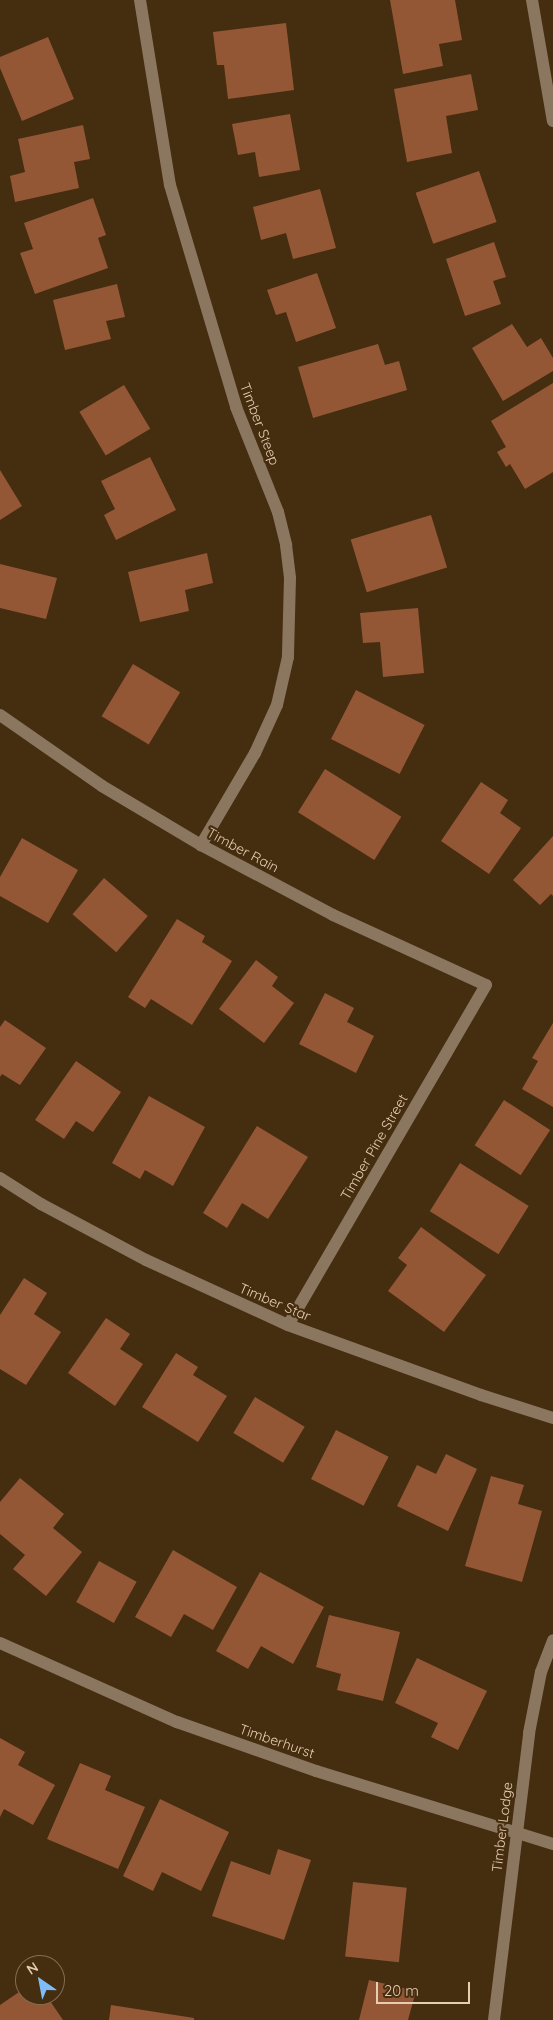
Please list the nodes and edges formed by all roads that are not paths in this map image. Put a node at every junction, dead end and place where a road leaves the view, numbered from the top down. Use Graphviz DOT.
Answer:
graph roads {
  1 [pos="140,0"];
  2 [pos="532,0"];
  3 [pos="553,121"];
  4 [pos="0,714"];
  5 [pos="202,845"];
  6 [pos="486,984"];
  7 [pos="0,1178"];
  8 [pos="288,1325"];
  9 [pos="553,1418"];
  10 [pos="553,1640"];
  11 [pos="0,1643"];
  12 [pos="516,1833"];
  13 [pos="553,1844"];
  14 [pos="494,2020"];
  1 -- 5 [label="street, Timber Steep"];
  2 -- 3 [label="street"];
  4 -- 5 [label="street, Timber Rain"];
  5 -- 6 [label="street, Timber Rain"];
  6 -- 8 [label="street, Timber Pine Street"];
  7 -- 8 [label="street, Timber Star"];
  8 -- 9 [label="street, Timber Star"];
  10 -- 12 [label="street, Timber Lodge"];
  11 -- 12 [label="street, Timberhurst"];
  12 -- 13 [label="street, Timberhurst"];
  12 -- 14 [label="street, Timber Lodge"];
}
